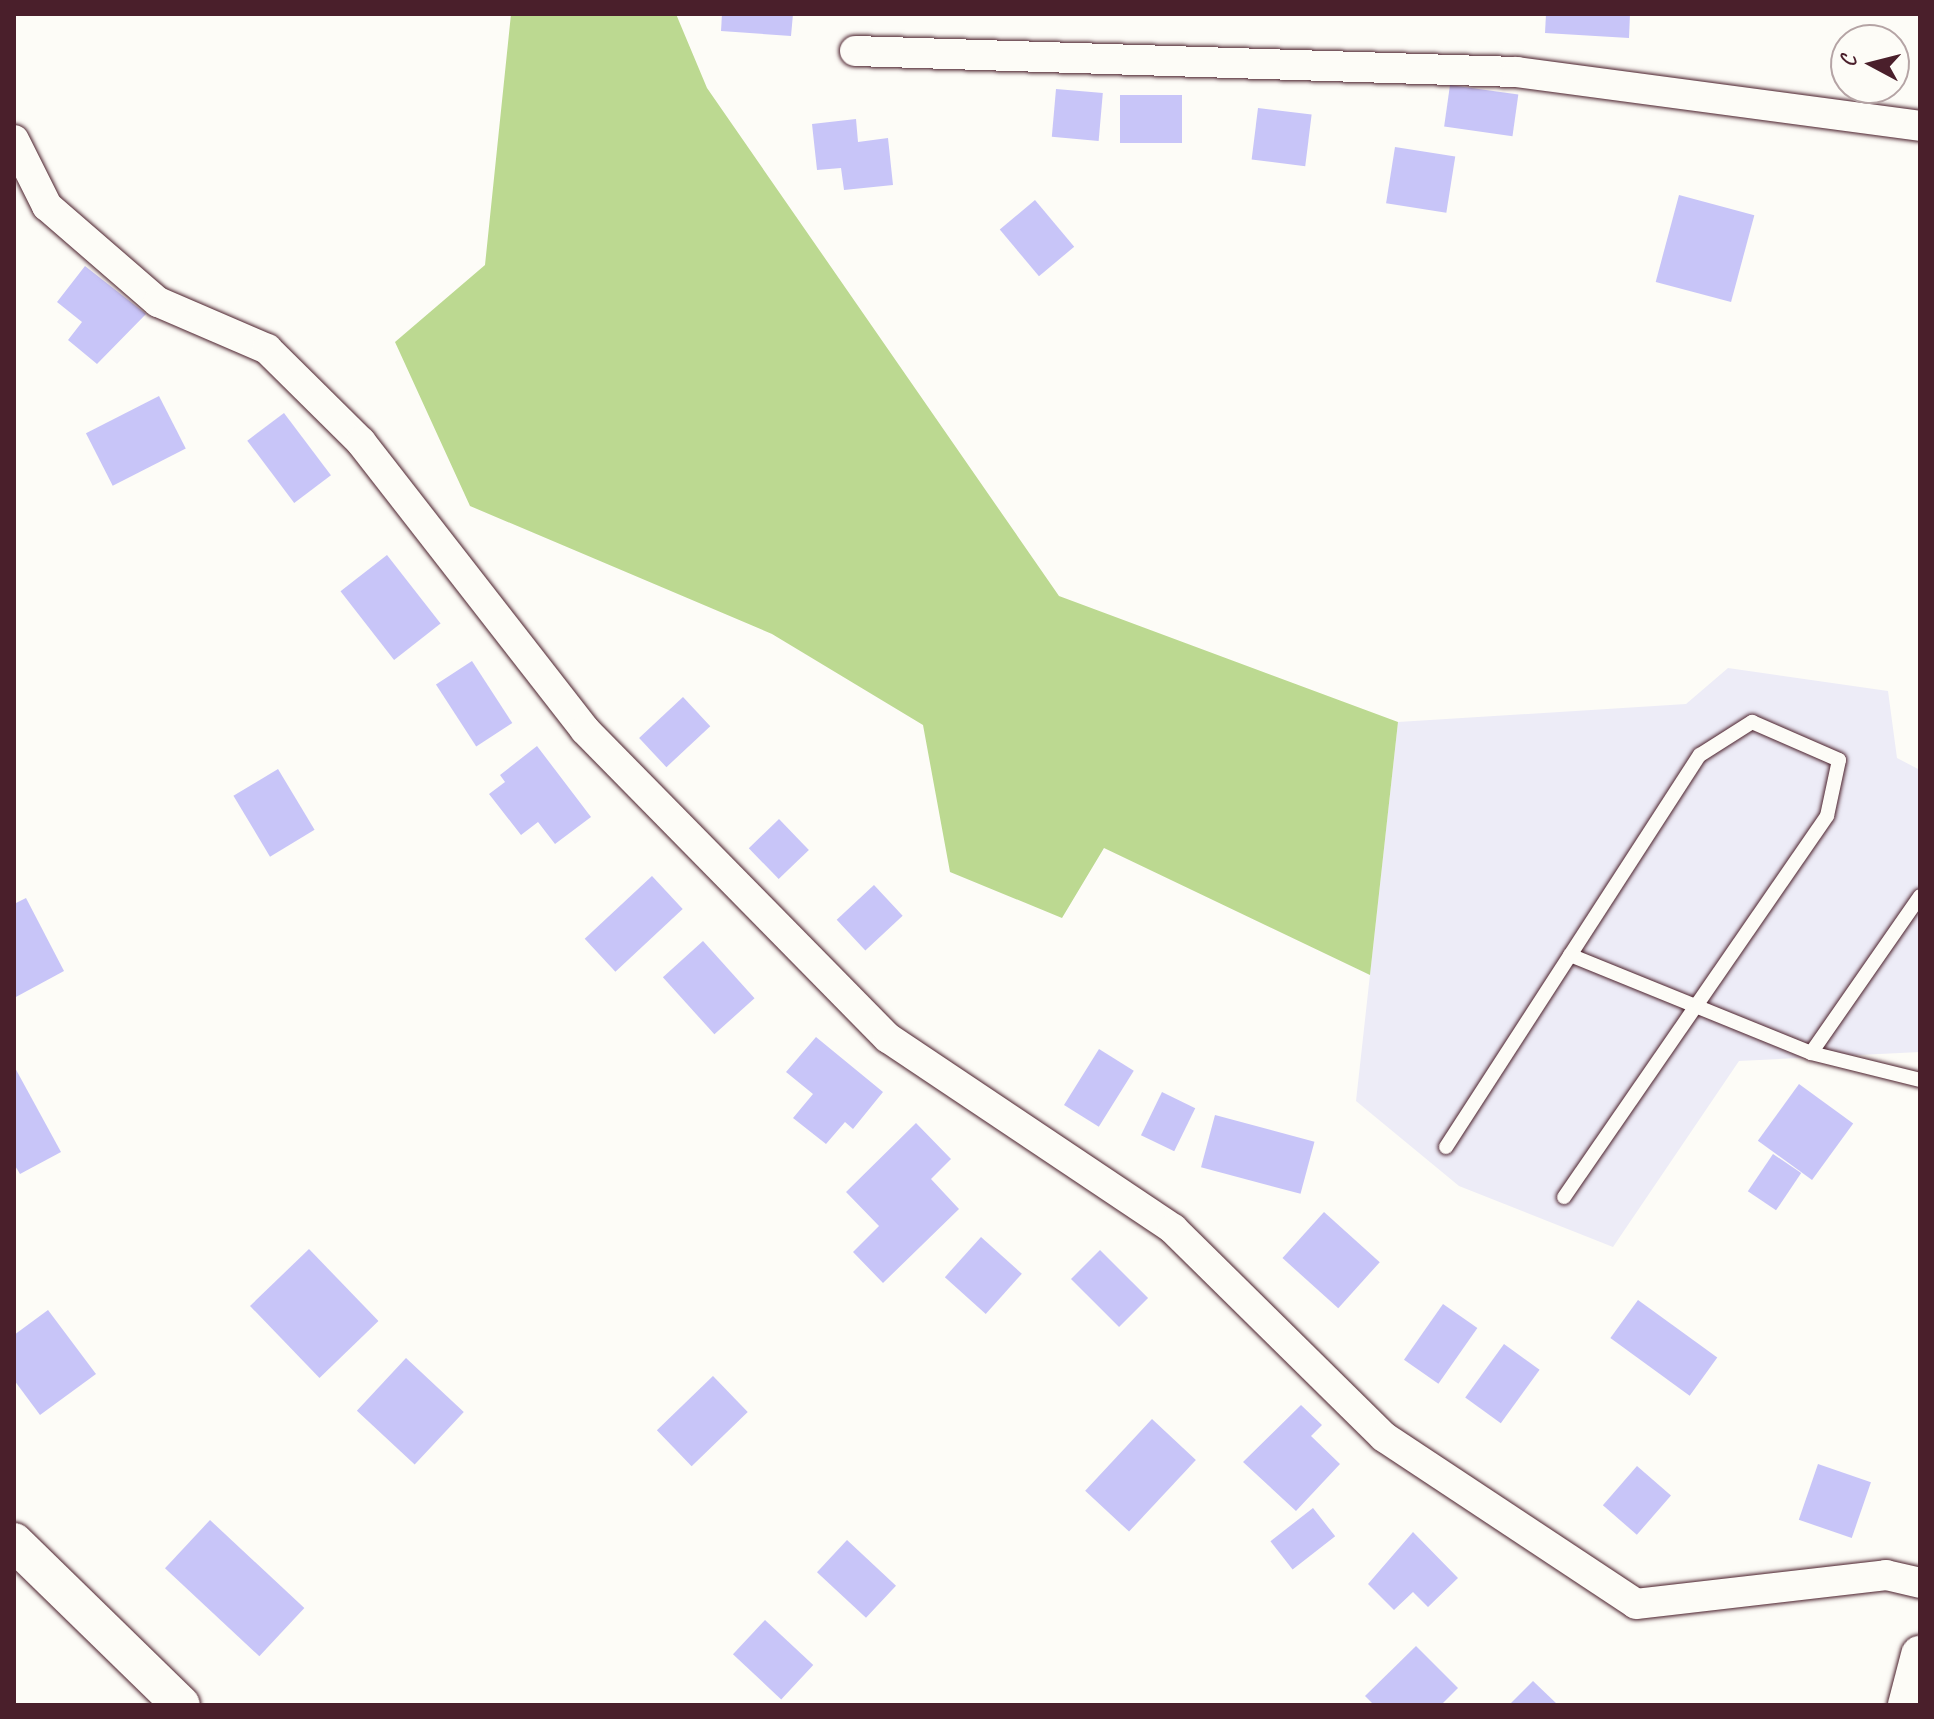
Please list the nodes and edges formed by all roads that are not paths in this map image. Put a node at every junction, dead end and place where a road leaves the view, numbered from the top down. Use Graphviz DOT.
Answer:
graph roads {
  1 [pos="855,51"];
  2 [pos="1920,126"];
  3 [pos="14,140"];
  4 [pos="1920,896"];
  5 [pos="1570,955"];
  6 [pos="1693,1010"];
  7 [pos="1811,1053"];
  8 [pos="1920,1080"];
  9 [pos="1446,1147"];
  10 [pos="1564,1197"];
  11 [pos="14,1542"];
  12 [pos="1920,1583"];
  13 [pos="1920,1655"];
  14 [pos="181,1705"];
  15 [pos="1907,1705"];
  1 -- 2 [label="street"];
  3 -- 12 [label="street"];
  4 -- 7 [label="lane"];
  5 -- 6 [label="lane"];
  5 -- 6 [label="lane"];
  5 -- 9 [label="lane"];
  6 -- 7 [label="lane"];
  6 -- 10 [label="lane"];
  7 -- 8 [label="lane"];
  11 -- 14 [label="street"];
  13 -- 15 [label="street"];
}
